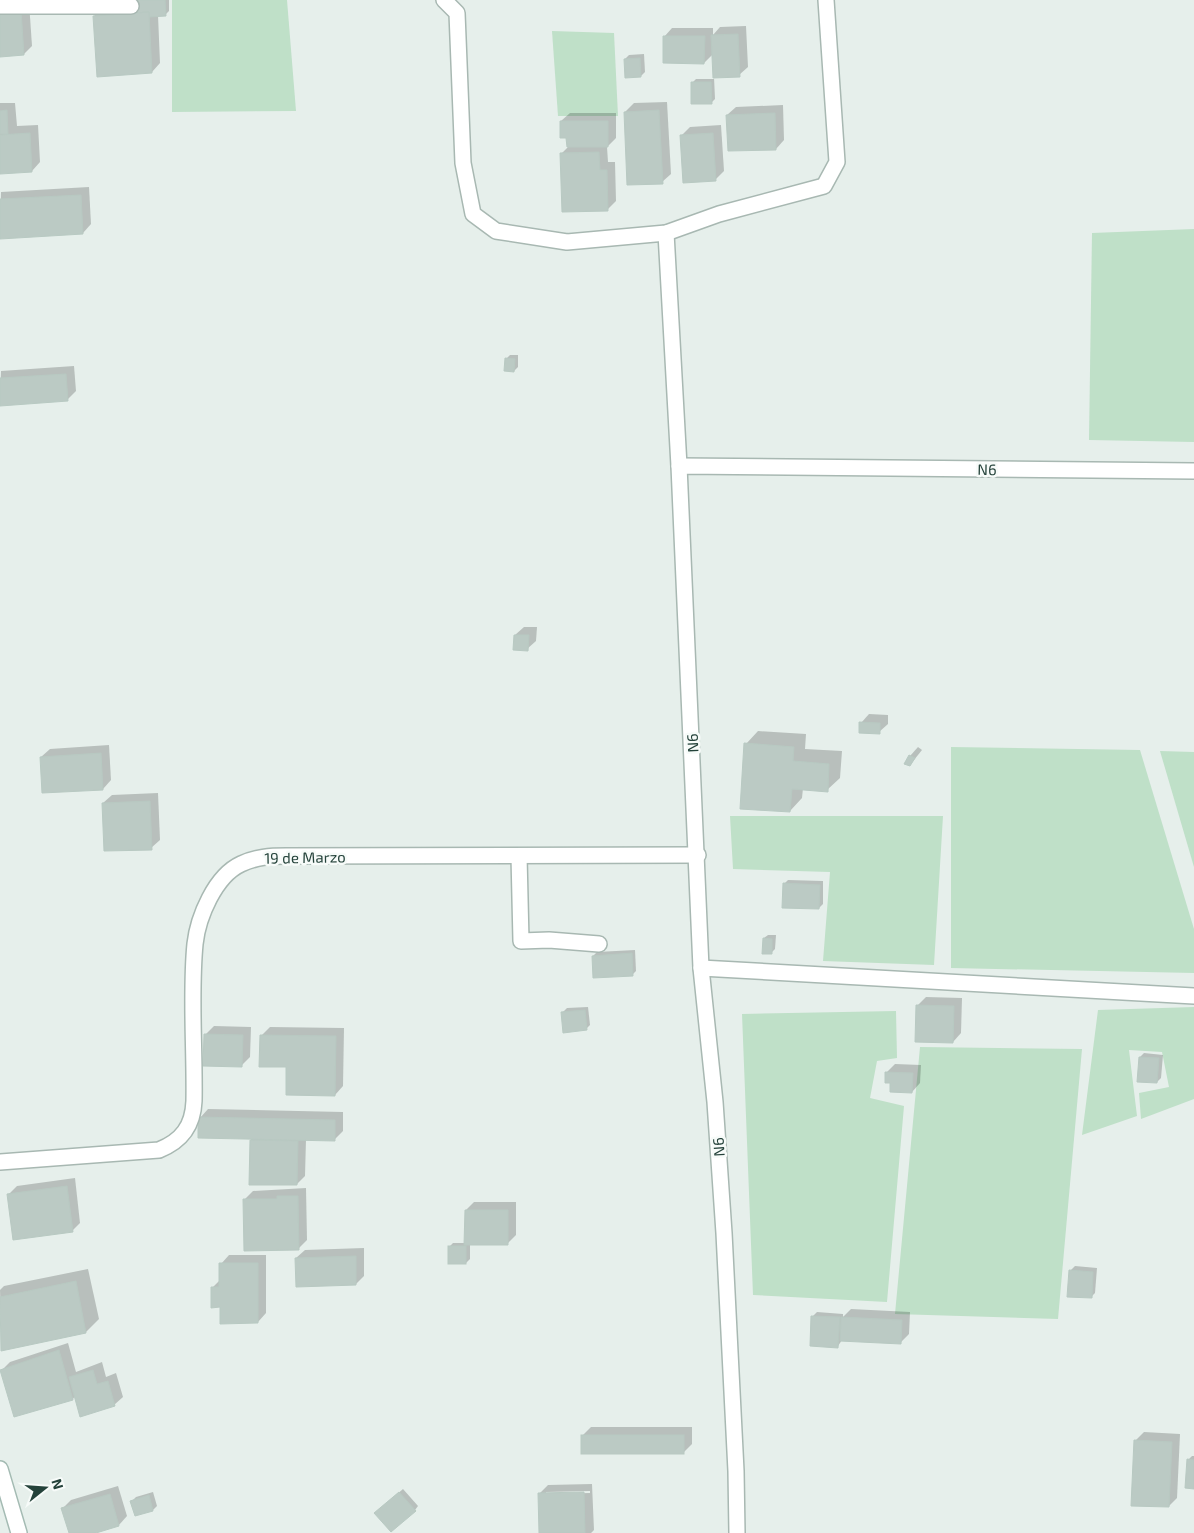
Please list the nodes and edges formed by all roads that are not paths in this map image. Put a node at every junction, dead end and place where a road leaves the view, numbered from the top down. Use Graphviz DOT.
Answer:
graph roads {
  1 [pos="444,0"];
  2 [pos="826,0"];
  3 [pos="0,6"];
  4 [pos="131,6"];
  5 [pos="666,233"];
  6 [pos="679,466"];
  7 [pos="1194,471"];
  8 [pos="698,855"];
  9 [pos="519,856"];
  10 [pos="599,944"];
  11 [pos="701,968"];
  12 [pos="1194,996"];
  13 [pos="0,1162"];
  14 [pos="0,1469"];
  15 [pos="19,1533"];
  16 [pos="737,1533"];
  1 -- 5 [label="street"];
  2 -- 5 [label="street"];
  3 -- 4 [label="street"];
  5 -- 6 [label="street"];
  6 -- 7 [label="street, N6"];
  6 -- 8 [label="street, N6"];
  8 -- 9 [label="street, 19 de Marzo"];
  8 -- 11 [label="street, N6"];
  9 -- 10 [label="street"];
  9 -- 13 [label="street, 19 de Marzo"];
  11 -- 12 [label="street"];
  11 -- 16 [label="street, N6"];
  14 -- 15 [label="street"];
}
